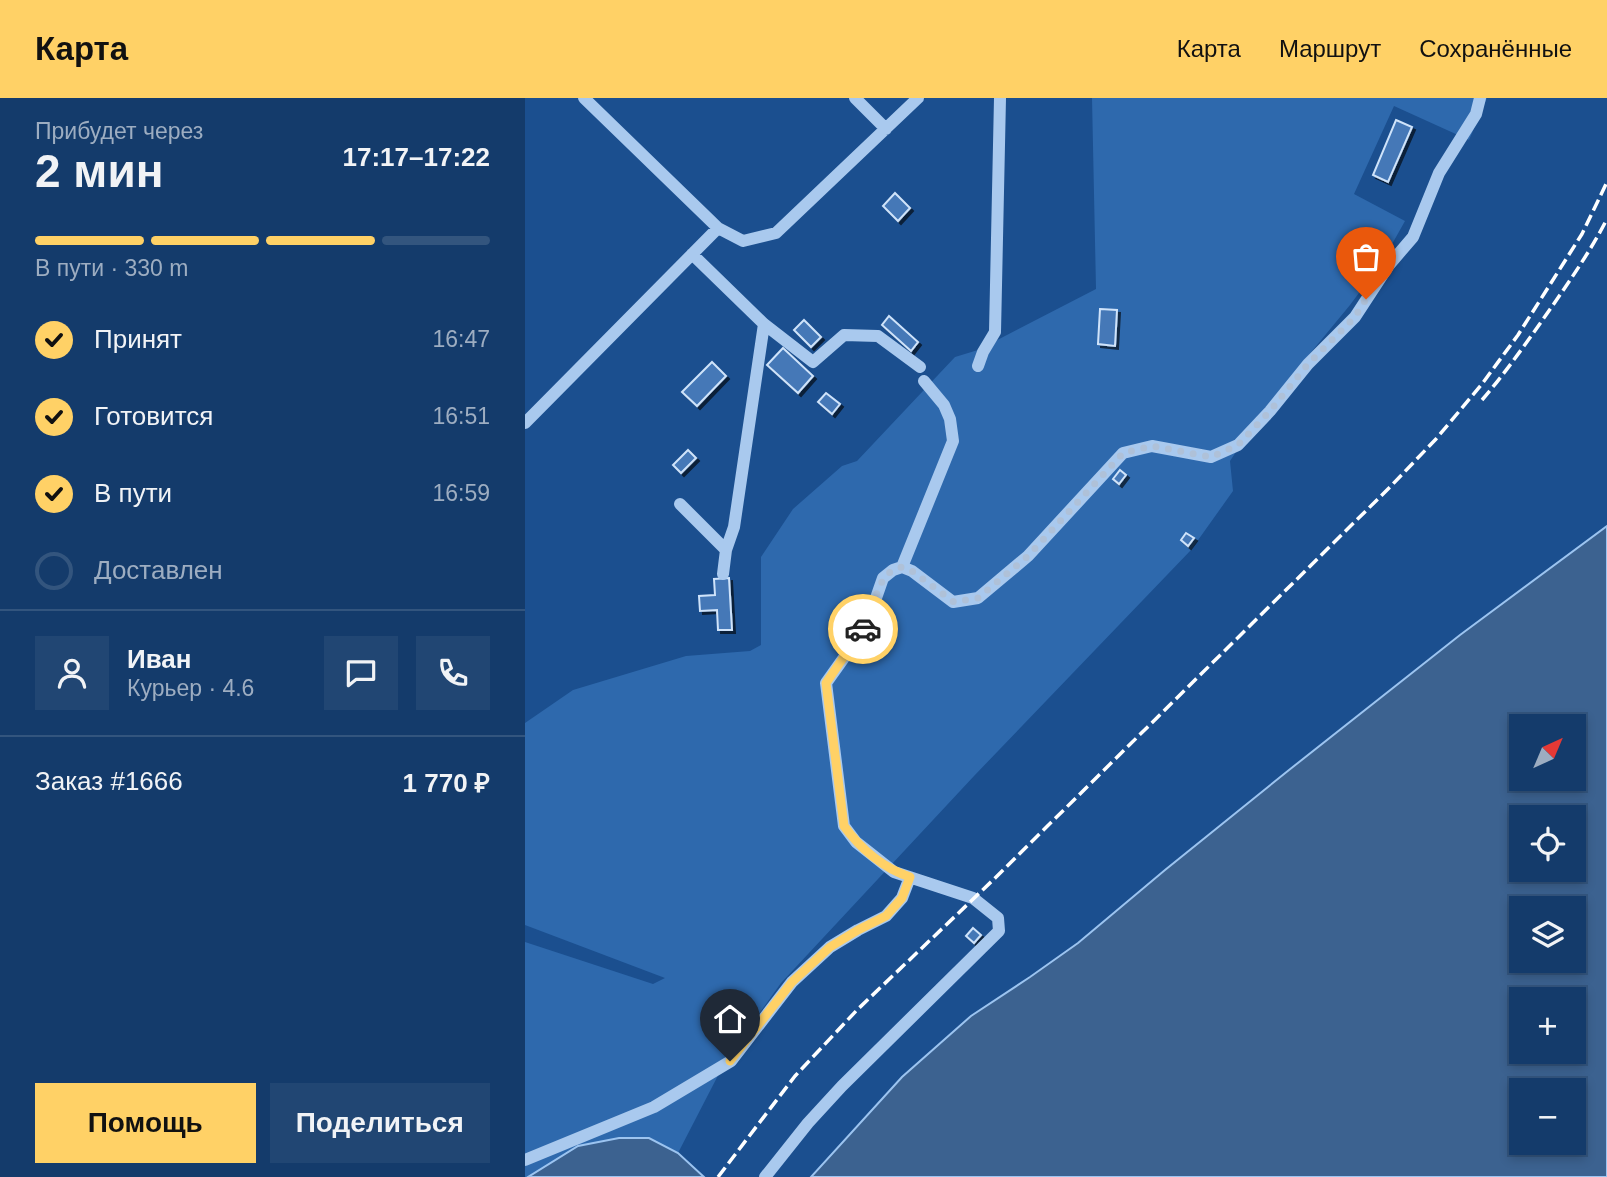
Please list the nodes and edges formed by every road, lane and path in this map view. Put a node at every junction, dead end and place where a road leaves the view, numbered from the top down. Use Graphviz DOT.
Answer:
graph roads {
  1 [pos="585,98"];
  2 [pos="855,98"];
  3 [pos="918,98"];
  4 [pos="1000,98"];
  5 [pos="1480,98"];
  6 [pos="886,129"];
  7 [pos="719,228"];
  8 [pos="692,254"];
  9 [pos="764,324"];
  10 [pos="978,366"];
  11 [pos="920,367"];
  12 [pos="924,381"];
  13 [pos="527,417"];
  14 [pos="680,504"];
  15 [pos="726,550"];
  16 [pos="902,567"];
  17 [pos="723,574"];
  18 [pos="910,877"];
  19 [pos="525,1160"];
  20 [pos="769,1172"];
  1 -- 7 [label="lane"];
  2 -- 6 [label="lane"];
  3 -- 6 [label="lane"];
  4 -- 10 [label="lane"];
  5 -- 16 [label="lane"];
  6 -- 7 [label="lane"];
  7 -- 8 [label="lane"];
  8 -- 9 [label="lane"];
  8 -- 13 [label="lane"];
  9 -- 11 [label="lane"];
  9 -- 15 [label="lane"];
  12 -- 16 [label="lane"];
  14 -- 15 [label="lane"];
  15 -- 17 [label="lane"];
  16 -- 18 [label="lane"];
  18 -- 19 [label="lane"];
  18 -- 20 [label="lane"];
}
